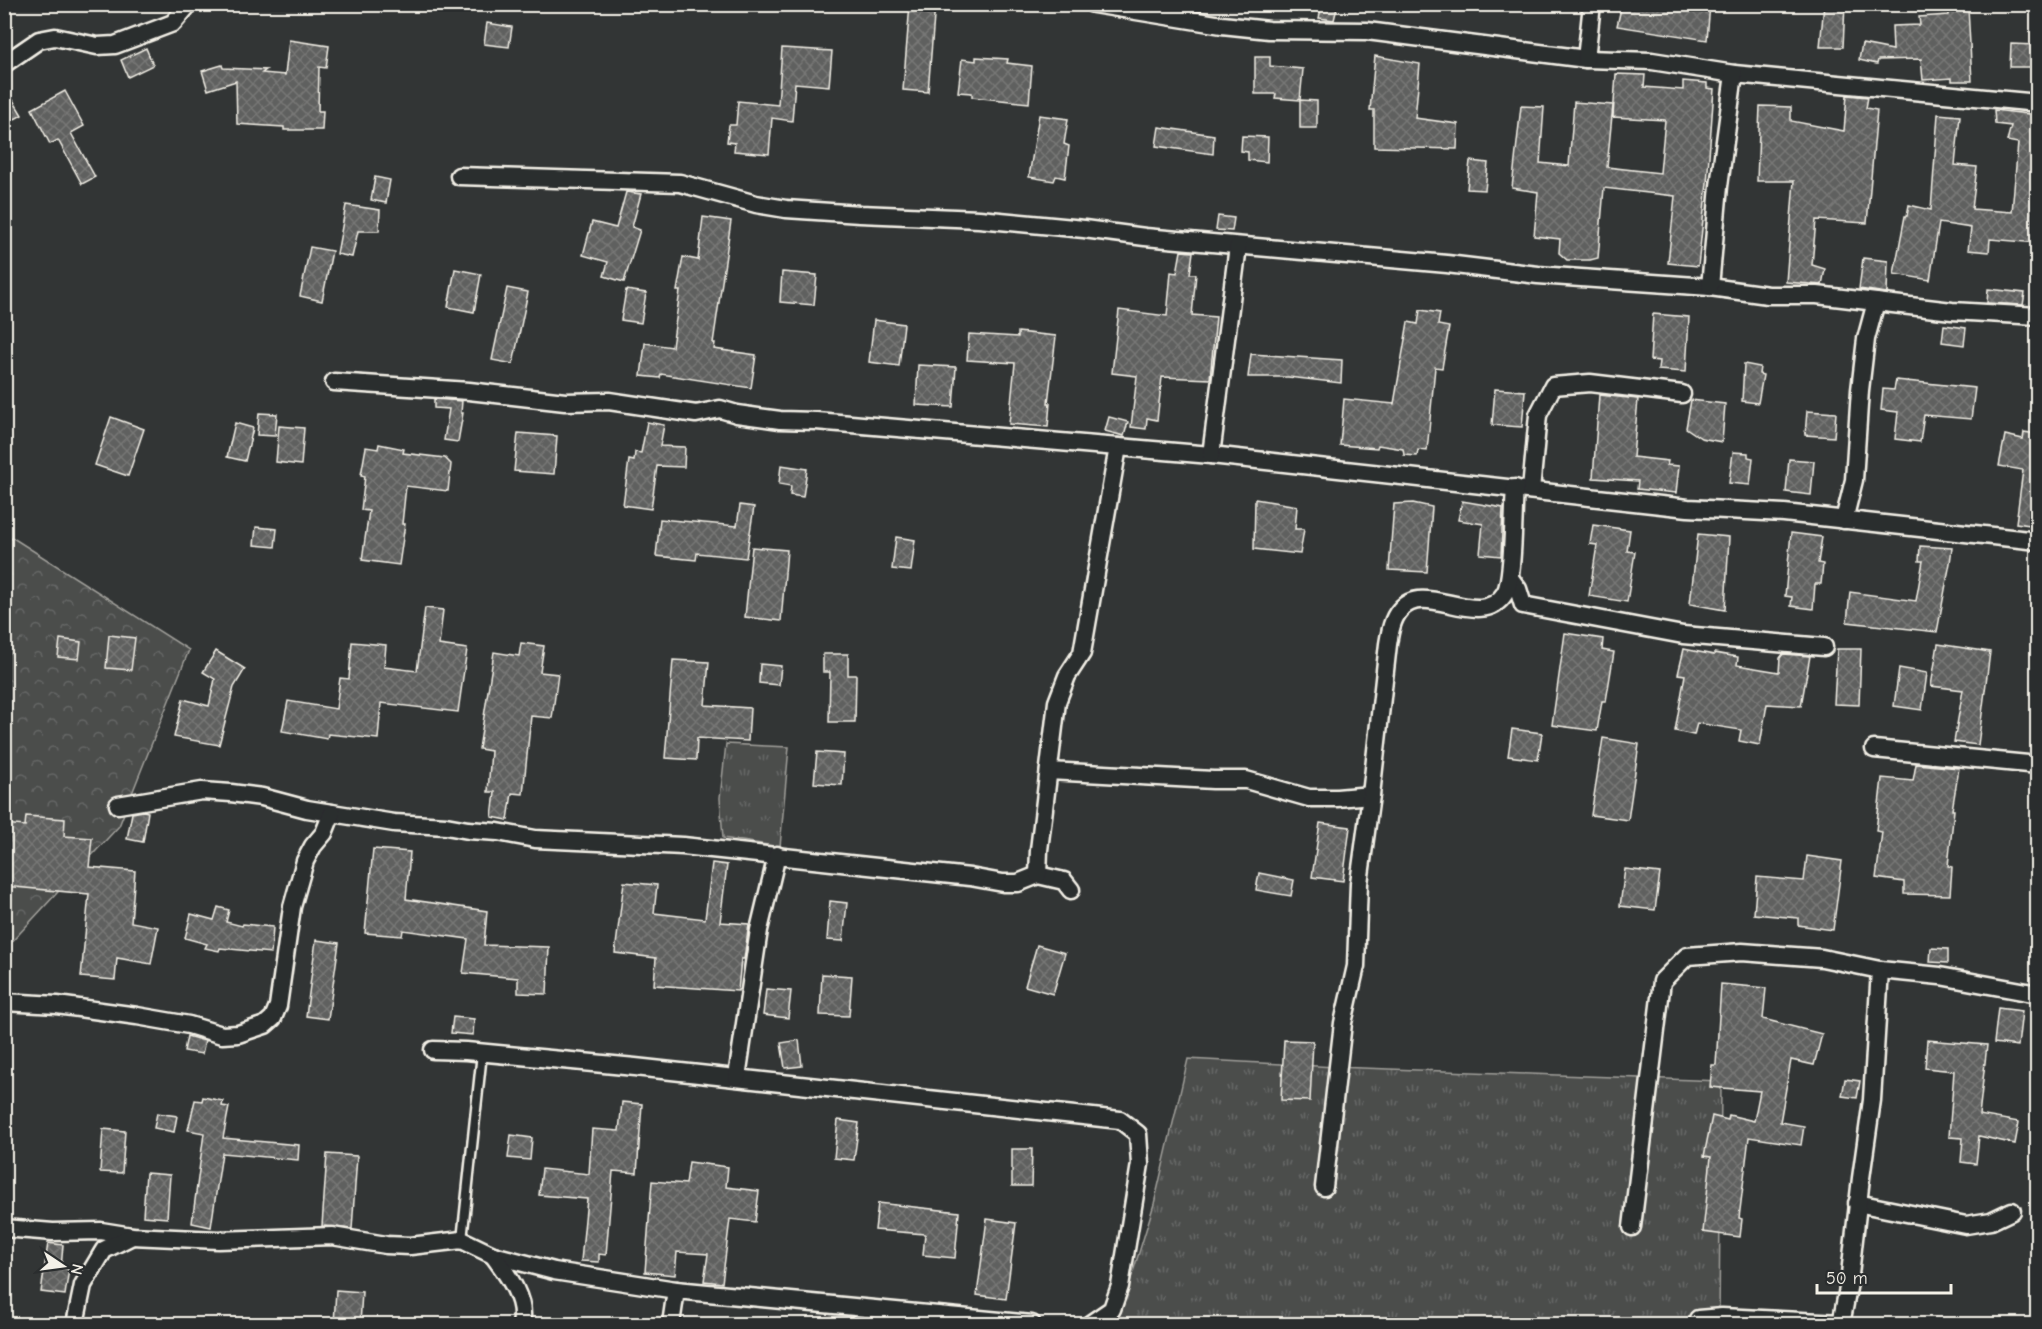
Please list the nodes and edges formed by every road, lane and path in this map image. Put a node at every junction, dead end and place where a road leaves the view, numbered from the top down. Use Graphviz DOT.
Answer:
graph roads {
  1 [pos="189,4"];
  2 [pos="1093,4"];
  3 [pos="1592,4"];
  4 [pos="1586,59"];
  5 [pos="4,64"];
  6 [pos="1734,74"];
  7 [pos="2037,103"];
  8 [pos="459,176"];
  9 [pos="1238,246"];
  10 [pos="1710,287"];
  11 [pos="1876,302"];
  12 [pos="2037,316"];
  13 [pos="334,382"];
  14 [pos="1682,394"];
  15 [pos="1118,447"];
  16 [pos="1211,455"];
  17 [pos="1523,489"];
  18 [pos="1844,520"];
  19 [pos="2037,541"];
  20 [pos="1510,578"];
  21 [pos="1824,647"];
  22 [pos="1874,749"];
  23 [pos="2037,765"];
  24 [pos="1049,771"];
  25 [pos="1371,795"];
  26 [pos="118,805"];
  27 [pos="332,813"];
  28 [pos="777,855"];
  29 [pos="1038,875"];
  30 [pos="1071,890"];
  31 [pos="1880,970"];
  32 [pos="2037,994"];
  33 [pos="4,1002"];
  34 [pos="433,1050"];
  35 [pos="482,1053"];
  36 [pos="737,1077"];
  37 [pos="1324,1187"];
  38 [pos="1857,1203"];
  39 [pos="2012,1211"];
  40 [pos="1632,1227"];
  41 [pos="4,1228"];
  42 [pos="132,1236"];
  43 [pos="462,1240"];
  44 [pos="493,1255"];
  45 [pos="676,1290"];
  46 [pos="1698,1319"];
  47 [pos="75,1324"];
  48 [pos="521,1324"];
  49 [pos="671,1324"];
  50 [pos="1032,1324"];
  51 [pos="1090,1324"];
  52 [pos="1842,1324"];
  1 -- 5 [label="street"];
  2 -- 4 [label="street"];
  3 -- 4 [label="street"];
  4 -- 6 [label="street"];
  6 -- 7 [label="street"];
  6 -- 10 [label="street"];
  8 -- 9 [label="street"];
  9 -- 10 [label="street"];
  9 -- 16 [label="street"];
  10 -- 11 [label="street"];
  11 -- 12 [label="street"];
  11 -- 18 [label="street"];
  13 -- 15 [label="street"];
  14 -- 17 [label="street"];
  15 -- 16 [label="street"];
  15 -- 24 [label="street"];
  16 -- 17 [label="street"];
  17 -- 18 [label="street"];
  17 -- 20 [label="street"];
  18 -- 19 [label="street"];
  20 -- 21 [label="street"];
  20 -- 25 [label="street"];
  22 -- 23 [label="street"];
  24 -- 25 [label="street"];
  24 -- 29 [label="street"];
  25 -- 37 [label="street"];
  26 -- 27 [label="street"];
  27 -- 28 [label="street"];
  27 -- 33 [label="street"];
  28 -- 29 [label="street"];
  28 -- 36 [label="street"];
  29 -- 30 [label="street"];
  31 -- 32 [label="street"];
  31 -- 38 [label="street"];
  31 -- 40 [label="street"];
  34 -- 35 [label="street"];
  35 -- 36 [label="street"];
  35 -- 43 [label="lane"];
  36 -- 51 [label="street"];
  38 -- 39 [label="street"];
  38 -- 52 [label="street"];
  41 -- 42 [label="street"];
  42 -- 43 [label="street"];
  42 -- 47 [label="street"];
  43 -- 44 [label="street"];
  44 -- 45 [label="street"];
  44 -- 48 [label="street"];
  45 -- 49 [label="street"];
  45 -- 50 [label="street"];
  46 -- 52 [label="street"];
}
